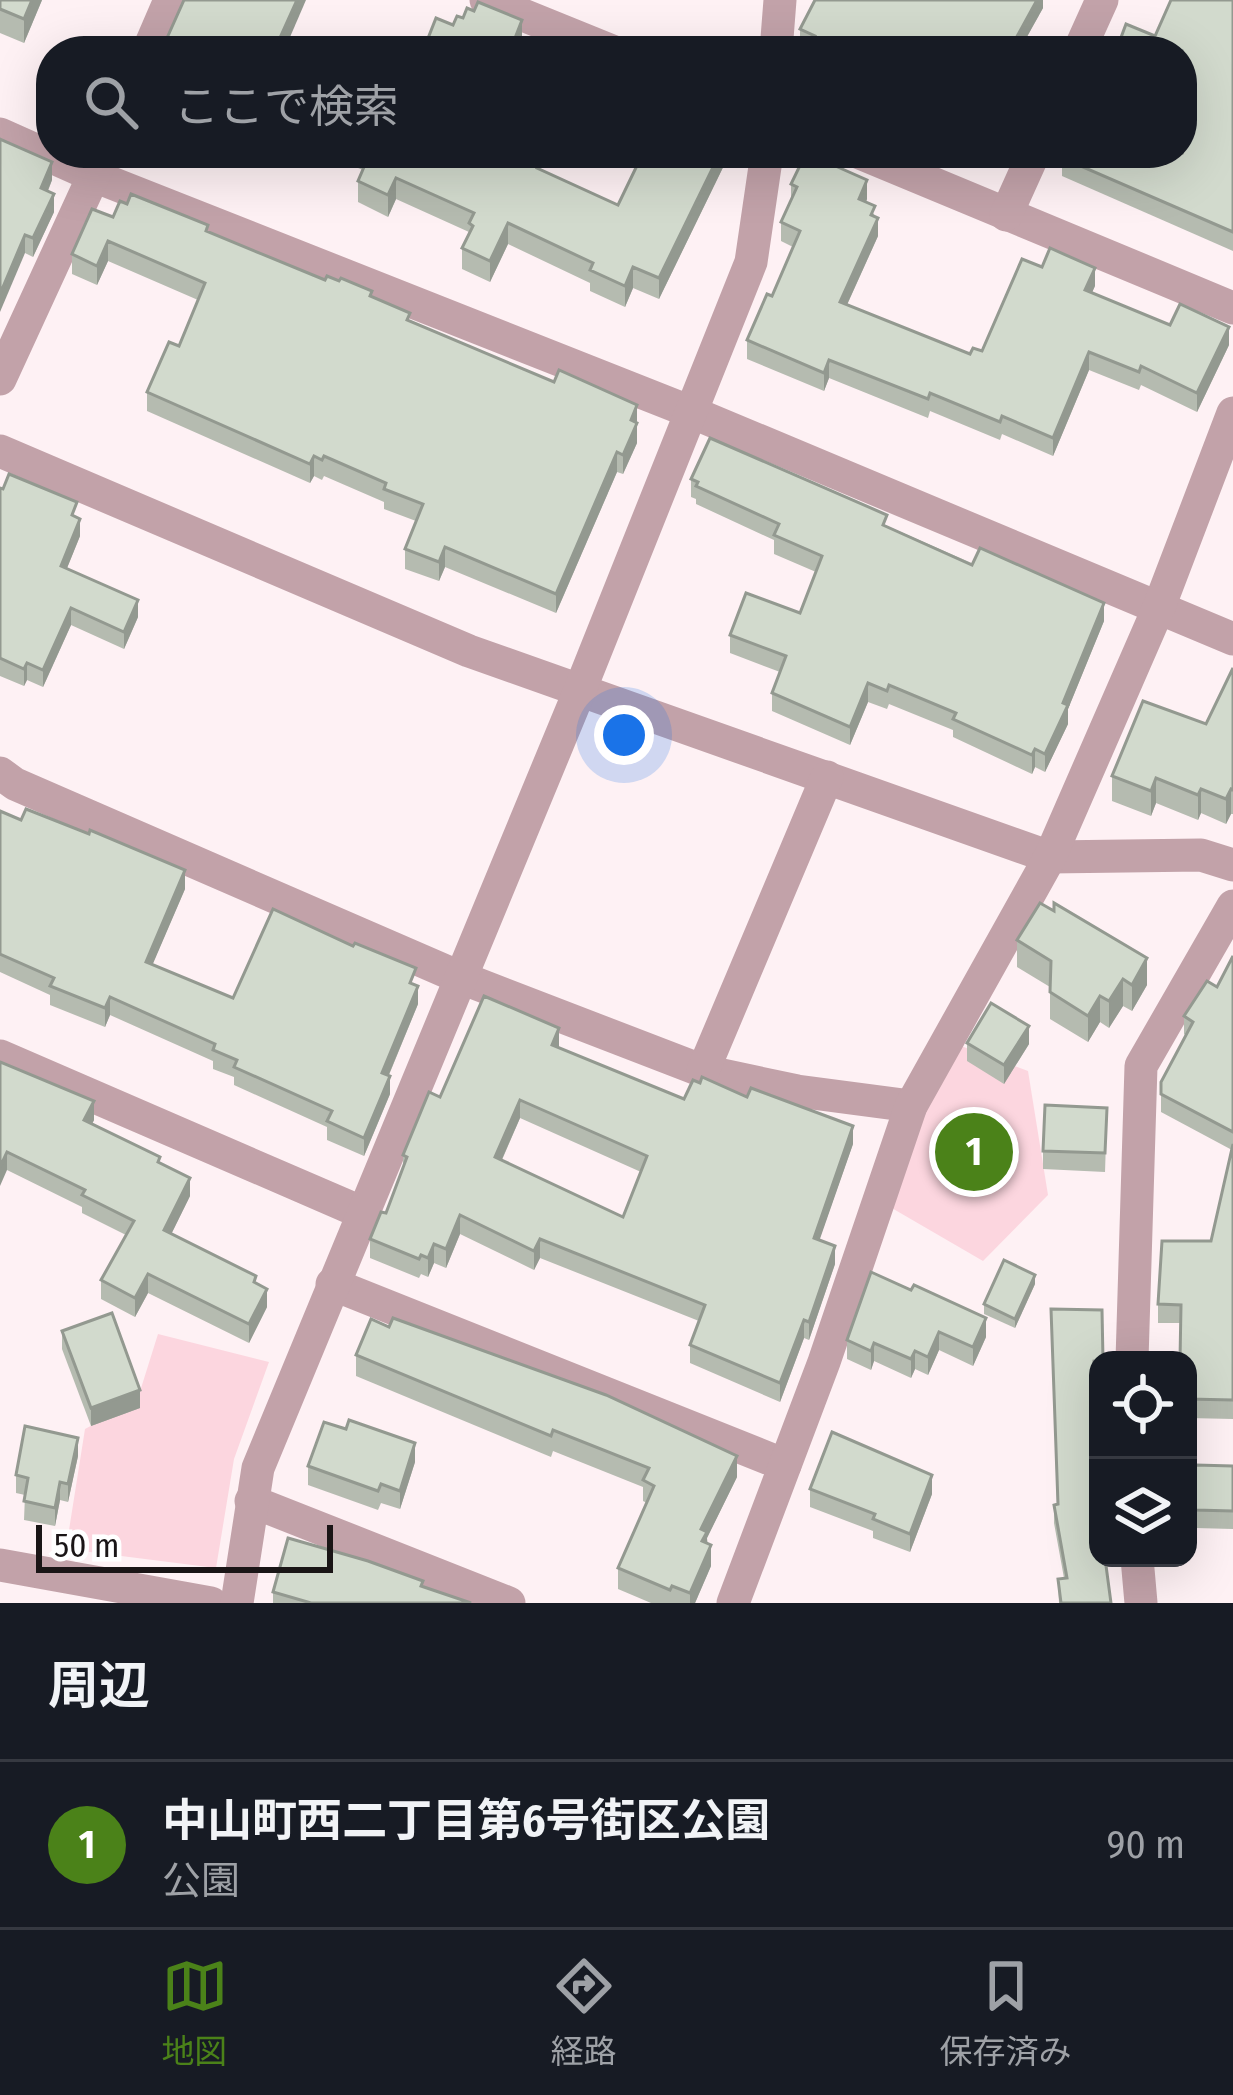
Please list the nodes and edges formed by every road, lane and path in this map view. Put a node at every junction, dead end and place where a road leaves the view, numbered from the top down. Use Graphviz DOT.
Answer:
graph roads {
  1 [pos="170,0"];
  2 [pos="486,0"];
  3 [pos="780,0"];
  4 [pos="1102,0"];
  5 [pos="154,36"];
  6 [pos="575,36"];
  7 [pos="777,36"];
  8 [pos="1086,36"];
  9 [pos="0,134"];
  10 [pos="36,145"];
  11 [pos="98,168"];
  12 [pos="106,168"];
  13 [pos="765,168"];
  14 [pos="895,168"];
  15 [pos="1027,168"];
  16 [pos="1006,215"];
  17 [pos="1233,308"];
  18 [pos="0,379"];
  19 [pos="691,412"];
  20 [pos="1233,413"];
  21 [pos="0,451"];
  22 [pos="1159,608"];
  23 [pos="1233,639"];
  24 [pos="580,690"];
  25 [pos="0,773"];
  26 [pos="827,777"];
  27 [pos="1050,857"];
  28 [pos="1233,865"];
  29 [pos="1233,906"];
  30 [pos="458,976"];
  31 [pos="0,1056"];
  32 [pos="703,1071"];
  33 [pos="911,1106"];
  34 [pos="363,1213"];
  35 [pos="332,1284"];
  36 [pos="1132,1351"];
  37 [pos="784,1465"];
  38 [pos="251,1502"];
  39 [pos="0,1565"];
  40 [pos="1138,1567"];
  41 [pos="738,1601"];
  42 [pos="211,1603"];
  43 [pos="238,1603"];
  44 [pos="509,1603"];
  45 [pos="1141,1603"];
  1 -- 5 [label="street"];
  2 -- 6 [label="street"];
  3 -- 7 [label="street"];
  4 -- 8 [label="street"];
  9 -- 10 [label="street"];
  11 -- 18 [label="street"];
  12 -- 19 [label="street"];
  13 -- 19 [label="street"];
  14 -- 16 [label="street"];
  15 -- 16 [label="street"];
  16 -- 17 [label="street"];
  19 -- 22 [label="street"];
  19 -- 24 [label="street"];
  20 -- 22 [label="street"];
  21 -- 24 [label="street"];
  22 -- 23 [label="street"];
  22 -- 27 [label="street"];
  24 -- 26 [label="street"];
  24 -- 30 [label="street"];
  25 -- 30 [label="street"];
  26 -- 27 [label="street"];
  26 -- 32 [label="street"];
  27 -- 28 [label="street"];
  27 -- 33 [label="street"];
  29 -- 36 [label="street"];
  30 -- 32 [label="street"];
  30 -- 34 [label="street"];
  31 -- 34 [label="street"];
  32 -- 33 [label="street"];
  33 -- 37 [label="street"];
  34 -- 35 [label="street"];
  35 -- 37 [label="street"];
  35 -- 38 [label="street"];
  37 -- 41 [label="street"];
  38 -- 43 [label="street"];
  38 -- 44 [label="street"];
  39 -- 42 [label="street"];
  40 -- 45 [label="street"];
}
